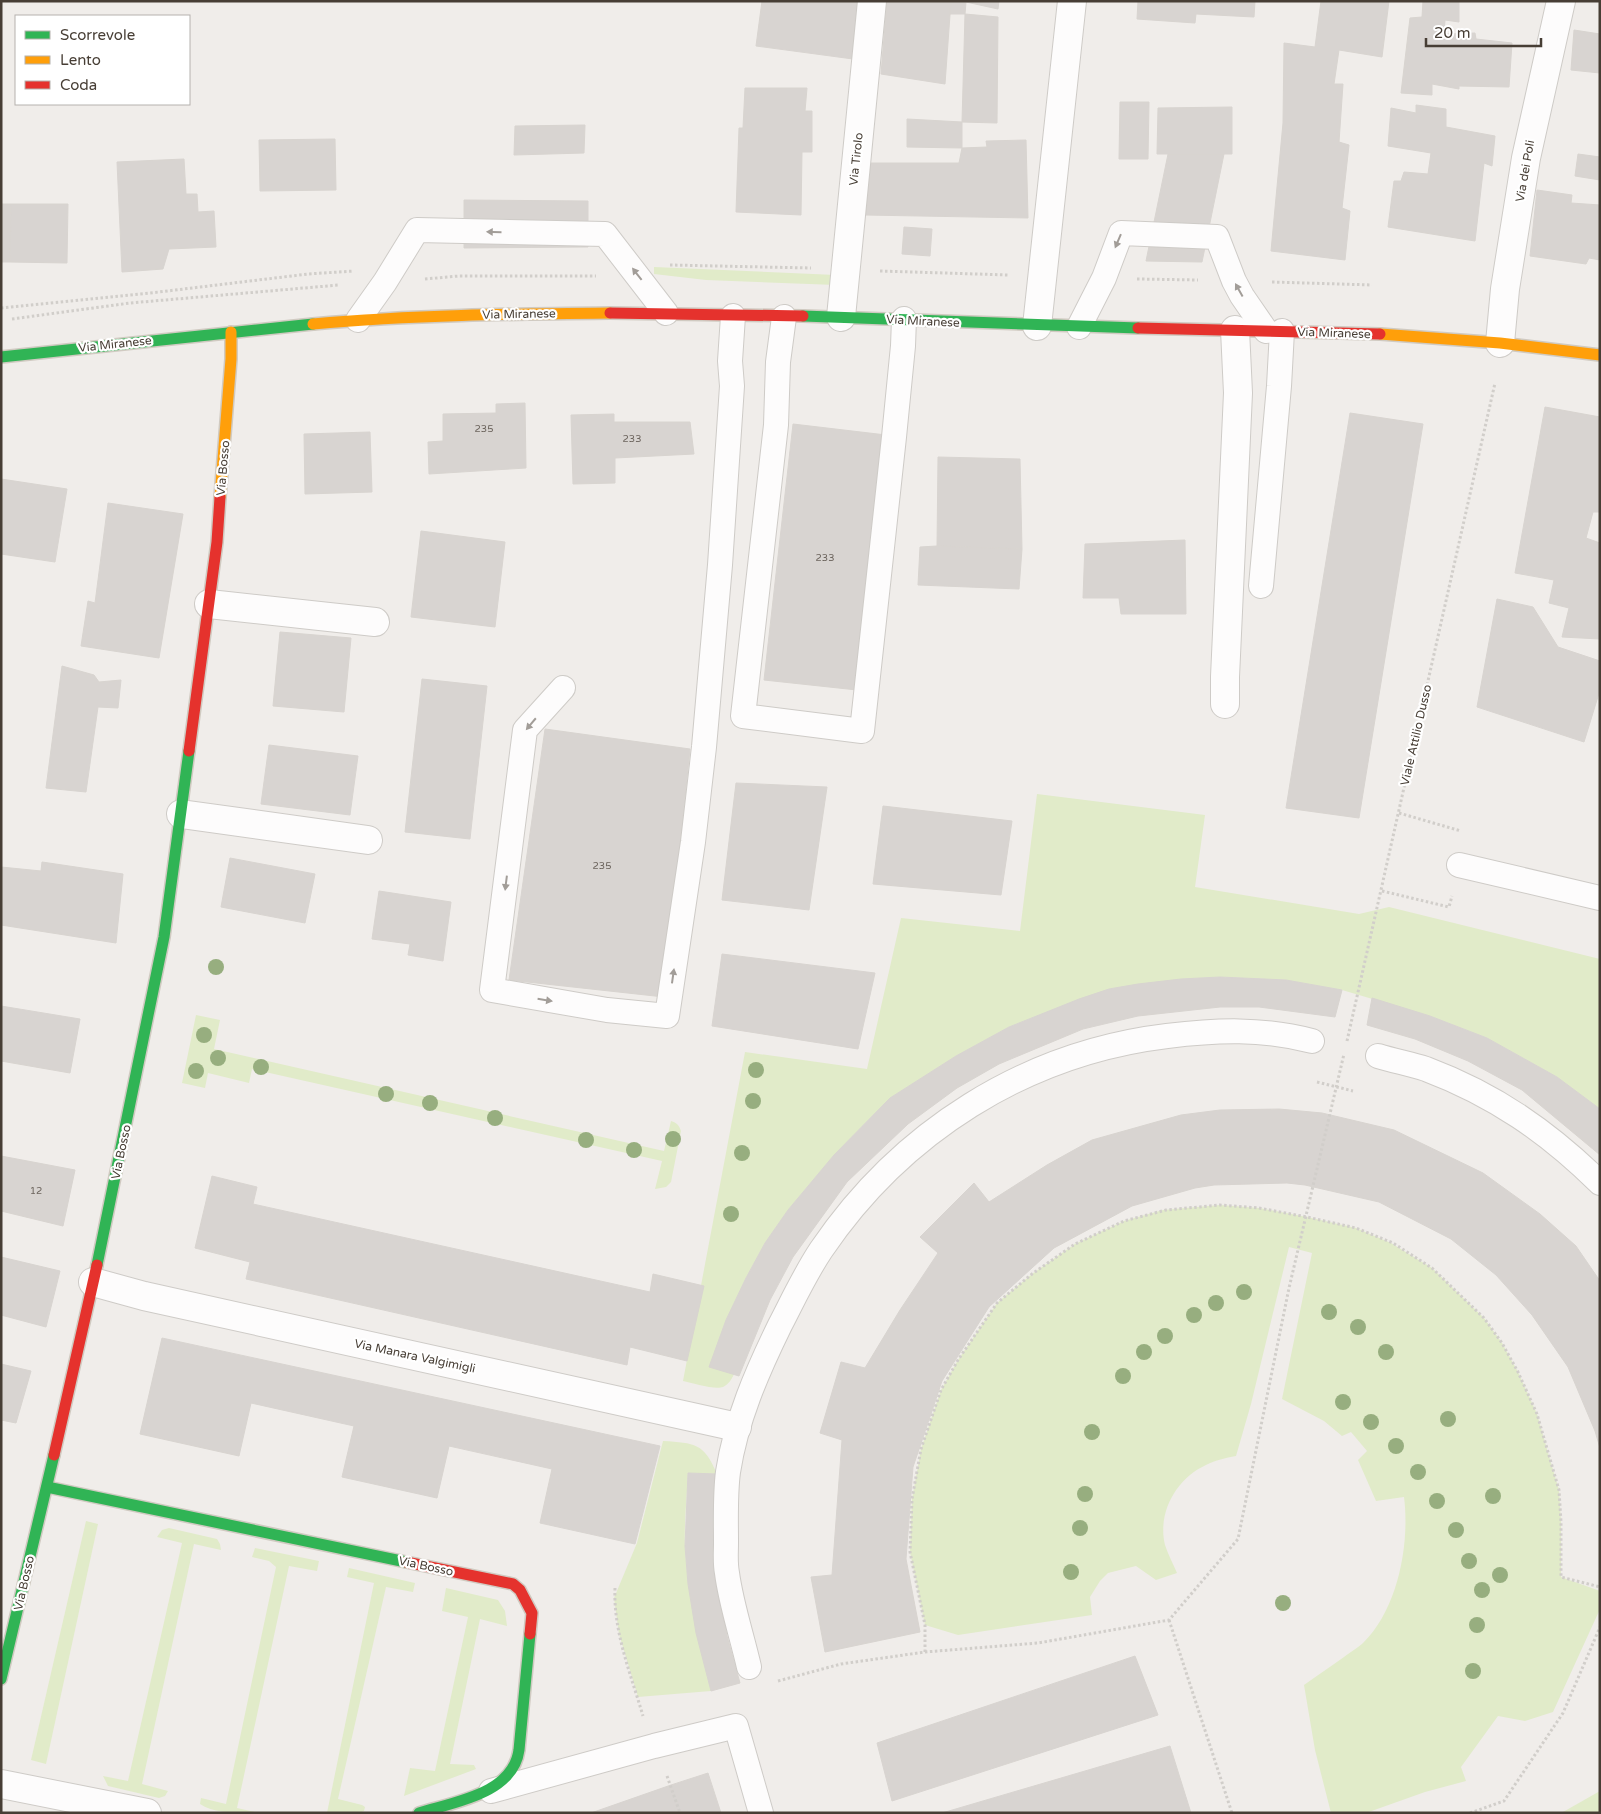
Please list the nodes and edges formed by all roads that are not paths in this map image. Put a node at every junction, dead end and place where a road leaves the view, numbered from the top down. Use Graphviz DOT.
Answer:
graph roads {
  1 [pos="872,1"];
  2 [pos="1072,1"];
  3 [pos="1561,1"];
  4 [pos="666,313"];
  5 [pos="733,316"];
  6 [pos="784,317"];
  7 [pos="841,317"];
  8 [pos="904,319"];
  9 [pos="358,320"];
  10 [pos="1038,326"];
  11 [pos="1079,327"];
  12 [pos="1235,330"];
  13 [pos="1274,331"];
  14 [pos="231,332"];
  15 [pos="1500,342"];
  16 [pos="1600,355"];
  17 [pos="1,357"];
  18 [pos="1261,586"];
  19 [pos="209,604"];
  20 [pos="375,622"];
  21 [pos="563,688"];
  22 [pos="1226,704"];
  23 [pos="181,814"];
  24 [pos="368,840"];
  25 [pos="1459,866"];
  26 [pos="1600,898"];
  27 [pos="1312,1042"];
  28 [pos="1378,1056"];
  29 [pos="1600,1183"];
  30 [pos="93,1282"];
  31 [pos="737,1427"];
  32 [pos="47,1487"];
  33 [pos="749,1666"];
  34 [pos="1,1679"];
  35 [pos="1,1784"];
  36 [pos="479,1794"];
  37 [pos="147,1813"];
  38 [pos="419,1813"];
  39 [pos="761,1813"];
  1 -- 7 [label="street, Via Tirolo"];
  2 -- 10 [label="street"];
  3 -- 15 [label="street, Via dei Poli"];
  4 -- 5 [label="street, Via Miranese"];
  4 -- 9 [label="street, Via Miranese"];
  4 -- 9 [label="lane, one-way"];
  5 -- 6 [label="street, Via Miranese"];
  21 -- 5 [label="lane, one-way"];
  6 -- 7 [label="street, Via Miranese"];
  6 -- 8 [label="lane"];
  7 -- 8 [label="street, Via Miranese"];
  8 -- 10 [label="street, Via Miranese"];
  9 -- 14 [label="street, Via Miranese"];
  10 -- 11 [label="street, Via Miranese"];
  11 -- 12 [label="street, Via Miranese"];
  13 -- 11 [label="lane, one-way"];
  12 -- 13 [label="street, Via Miranese"];
  12 -- 22 [label="street"];
  13 -- 15 [label="street, Via Miranese"];
  13 -- 18 [label="lane"];
  14 -- 17 [label="street, Via Miranese"];
  14 -- 19 [label="street, Via Bosso"];
  15 -- 16 [label="street, Via Miranese"];
  19 -- 20 [label="street"];
  19 -- 23 [label="street, Via Bosso"];
  23 -- 24 [label="street"];
  23 -- 30 [label="street, Via Bosso"];
  25 -- 26 [label="lane"];
  27 -- 31 [label="lane"];
  28 -- 29 [label="lane"];
  30 -- 31 [label="street, Via Manara Valgimigli"];
  30 -- 32 [label="street, Via Bosso"];
  31 -- 33 [label="lane"];
  32 -- 34 [label="street, Via Bosso"];
  32 -- 36 [label="street, Via Bosso"];
  35 -- 37 [label="street"];
  36 -- 38 [label="street, Via Bosso"];
  36 -- 39 [label="lane"];
}
